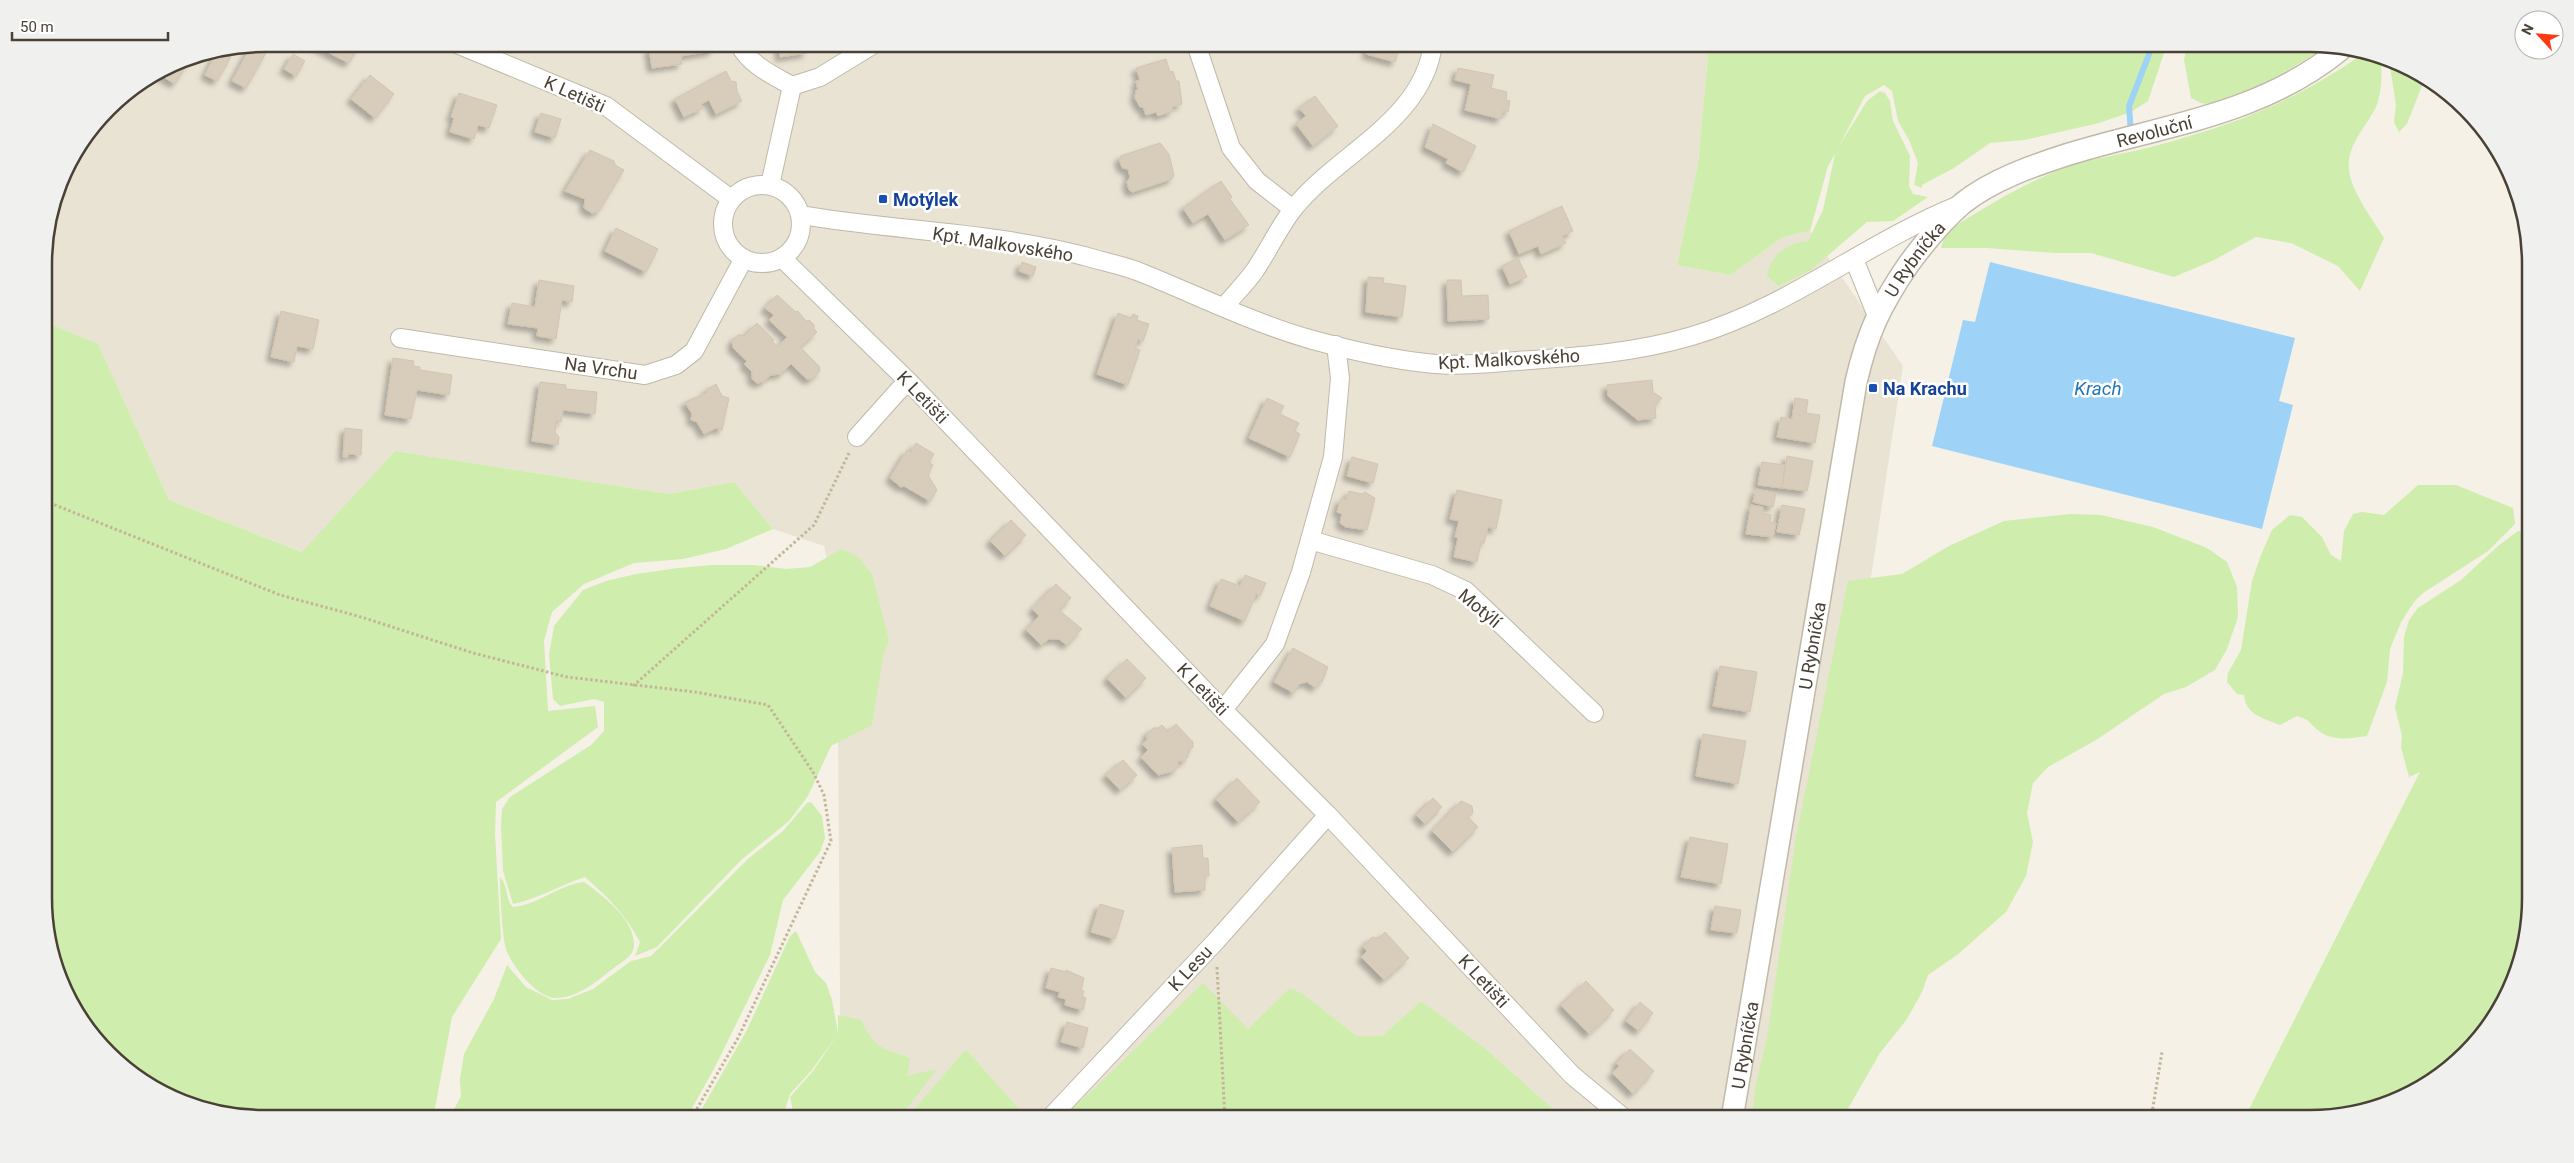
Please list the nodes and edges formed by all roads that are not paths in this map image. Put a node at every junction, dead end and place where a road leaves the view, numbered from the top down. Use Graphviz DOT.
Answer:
graph roads {
  1 [pos="476,52"];
  2 [pos="743,52"];
  3 [pos="861,52"];
  4 [pos="1199,52"];
  5 [pos="1431,52"];
  6 [pos="2334,54"];
  7 [pos="792,86"];
  8 [pos="770,185"];
  9 [pos="731,199"];
  10 [pos="1964,203"];
  11 [pos="1293,209"];
  12 [pos="801,215"];
  13 [pos="783,258"];
  14 [pos="1854,259"];
  15 [pos="743,260"];
  16 [pos="1224,308"];
  17 [pos="1877,316"];
  18 [pos="400,338"];
  19 [pos="1336,345"];
  20 [pos="909,382"];
  21 [pos="857,437"];
  22 [pos="1310,540"];
  23 [pos="1223,710"];
  24 [pos="1594,713"];
  25 [pos="1328,815"];
  26 [pos="1057,1110"];
  27 [pos="1614,1110"];
  28 [pos="1734,1110"];
  1 -- 9 [label="street, K Letišti"];
  2 -- 7 [label="street"];
  3 -- 7 [label="street"];
  4 -- 11 [label="street"];
  5 -- 11 [label="street"];
  6 -- 10 [label="street, Revoluční"];
  7 -- 8 [label="street"];
  8 -- 9 [label="street"];
  8 -- 12 [label="street"];
  9 -- 15 [label="street"];
  10 -- 14 [label="street, Kpt. Malkovského"];
  10 -- 17 [label="street, U Rybníčka"];
  11 -- 16 [label="street"];
  12 -- 13 [label="street"];
  12 -- 16 [label="street, Kpt. Malkovského"];
  13 -- 15 [label="street"];
  13 -- 20 [label="street, K Letišti"];
  14 -- 17 [label="street"];
  14 -- 19 [label="street, Kpt. Malkovského"];
  15 -- 18 [label="street, Na Vrchu"];
  16 -- 19 [label="street, Kpt. Malkovského"];
  17 -- 28 [label="street, U Rybníčka"];
  19 -- 22 [label="street"];
  20 -- 21 [label="street"];
  20 -- 23 [label="street, K Letišti"];
  22 -- 23 [label="street"];
  22 -- 24 [label="street, Motýlí"];
  23 -- 25 [label="street, K Letišti"];
  25 -- 26 [label="street, K Lesu"];
  25 -- 27 [label="street, K Letišti"];
}
